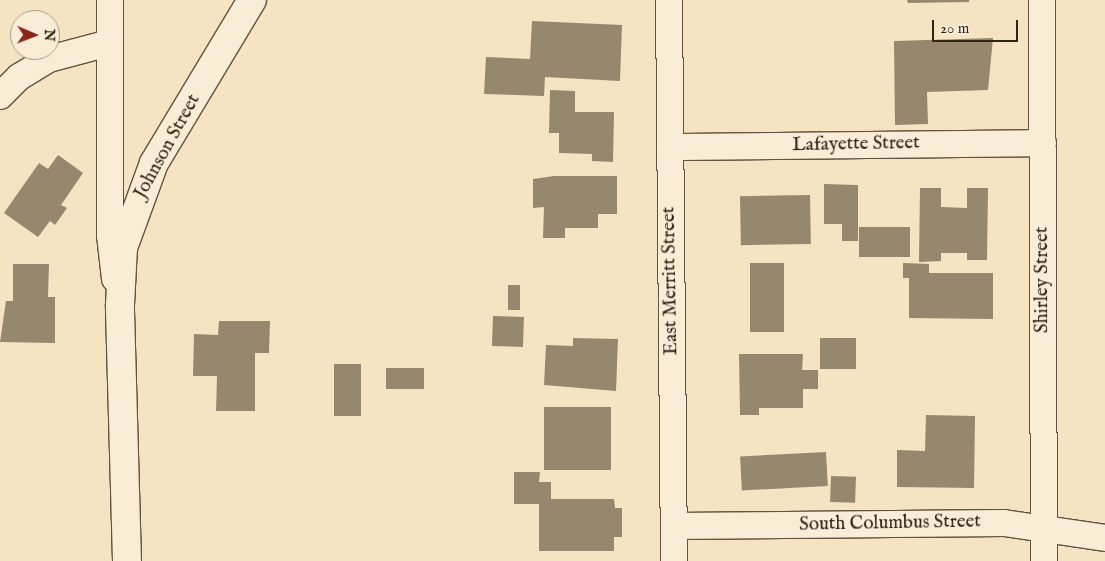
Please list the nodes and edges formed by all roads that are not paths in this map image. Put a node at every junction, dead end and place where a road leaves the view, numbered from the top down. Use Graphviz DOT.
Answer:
graph roads {
  1 [pos="110,0"];
  2 [pos="252,0"];
  3 [pos="669,0"];
  4 [pos="1042,0"];
  5 [pos="109,43"];
  6 [pos="0,96"];
  7 [pos="1043,143"];
  8 [pos="670,146"];
  9 [pos="120,305"];
  10 [pos="674,526"];
  11 [pos="1044,529"];
  12 [pos="1105,538"];
  13 [pos="127,561"];
  14 [pos="674,561"];
  15 [pos="1044,561"];
  1 -- 5 [label="street, Johnson Street"];
  2 -- 9 [label="street, Johnson Street"];
  3 -- 8 [label="street, East Merritt Street"];
  4 -- 7 [label="street, Shirley Street"];
  5 -- 6 [label="street"];
  5 -- 9 [label="street, Johnson Street"];
  7 -- 8 [label="street, Lafayette Street"];
  7 -- 11 [label="street, Shirley Street"];
  8 -- 10 [label="street, East Merritt Street"];
  9 -- 13 [label="street, Johnson Street"];
  10 -- 11 [label="street, South Columbus Street"];
  10 -- 14 [label="street, East Merritt Street"];
  11 -- 12 [label="street, South Columbus Street"];
  11 -- 15 [label="street, Shirley Street"];
}
